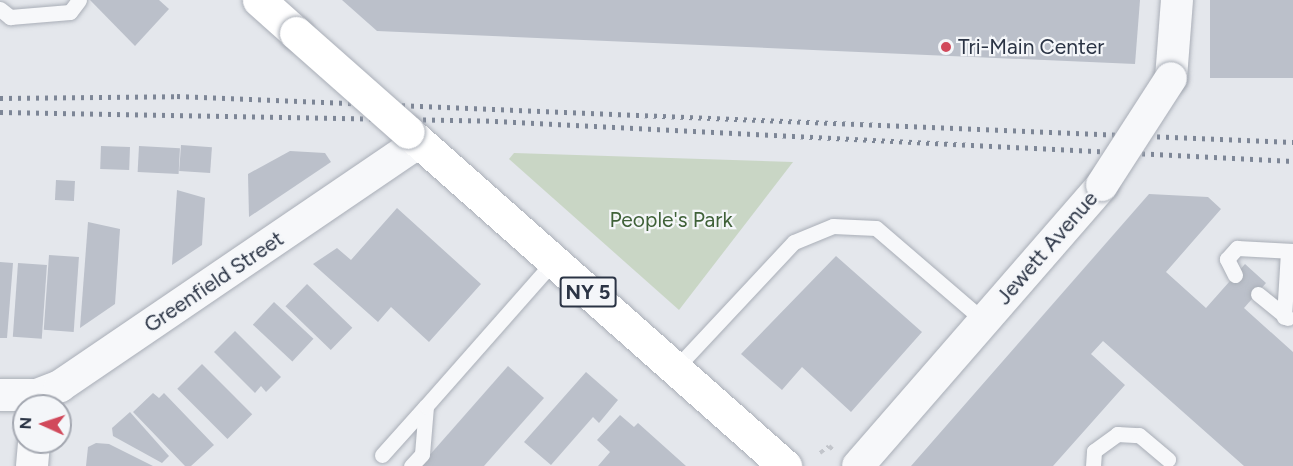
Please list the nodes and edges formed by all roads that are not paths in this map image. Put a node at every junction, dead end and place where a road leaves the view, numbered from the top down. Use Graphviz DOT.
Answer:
graph roads {
  1 [pos="79,0"];
  2 [pos="259,0"];
  3 [pos="1177,0"];
  4 [pos="0,9"];
  5 [pos="414,137"];
  6 [pos="1291,251"];
  7 [pos="554,261"];
  8 [pos="1235,274"];
  9 [pos="1258,294"];
  10 [pos="1288,318"];
  11 [pos="984,321"];
  12 [pos="675,369"];
  13 [pos="48,394"];
  14 [pos="426,406"];
  15 [pos="382,454"];
  16 [pos="1169,464"];
  17 [pos="411,466"];
  18 [pos="785,466"];
  19 [pos="858,466"];
  20 [pos="1093,466"];
  1 -- 4 [label="lane"];
  2 -- 5 [label="main road, NY 5, bridge"];
  3 -- 11 [label="street, Jewett Avenue, bridge"];
  5 -- 7 [label="main road, NY 5"];
  5 -- 13 [label="street, Greenfield Street"];
  6 -- 8 [label="lane"];
  6 -- 10 [label="lane"];
  7 -- 12 [label="main road, NY 5"];
  7 -- 14 [label="lane"];
  9 -- 10 [label="lane"];
  11 -- 12 [label="lane"];
  11 -- 19 [label="street, Jewett Avenue"];
  12 -- 18 [label="main road, NY 5"];
  14 -- 15 [label="lane"];
  14 -- 17 [label="lane"];
  16 -- 20 [label="lane"];
}
